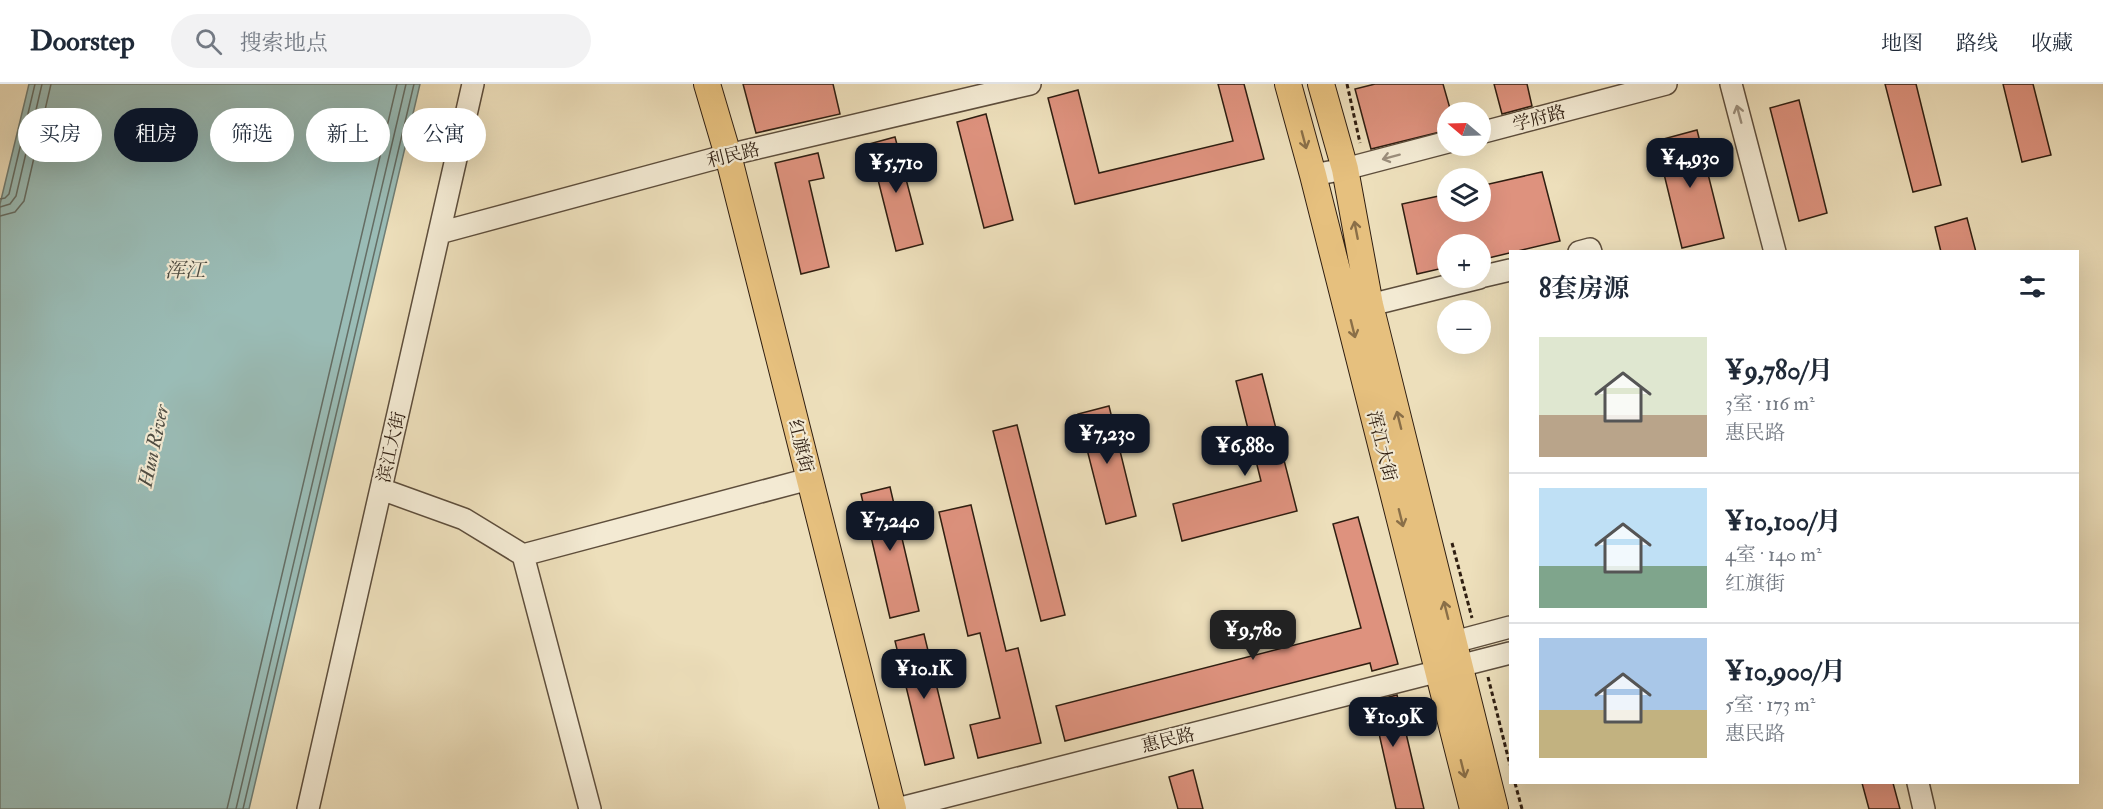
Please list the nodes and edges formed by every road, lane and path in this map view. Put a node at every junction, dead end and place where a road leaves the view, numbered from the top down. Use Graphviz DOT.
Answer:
graph roads {
  1 [pos="473,84"];
  2 [pos="707,84"];
  3 [pos="1030,84"];
  4 [pos="1288,84"];
  5 [pos="1321,84"];
  6 [pos="1347,84"];
  7 [pos="1666,84"];
  8 [pos="1731,84"];
  9 [pos="1491,130"];
  10 [pos="1437,145"];
  11 [pos="728,155"];
  12 [pos="1355,166"];
  13 [pos="1313,175"];
  14 [pos="439,233"];
  15 [pos="1773,250"];
  16 [pos="1509,270"];
  17 [pos="1491,274"];
  18 [pos="1437,288"];
  19 [pos="1370,305"];
  20 [pos="809,479"];
  21 [pos="381,489"];
  22 [pos="1449,532"];
  23 [pos="523,555"];
  24 [pos="1509,628"];
  25 [pos="1509,653"];
  26 [pos="1463,655"];
  27 [pos="1509,763"];
  28 [pos="1515,784"];
  29 [pos="1918,784"];
  30 [pos="308,809"];
  31 [pos="590,809"];
  32 [pos="895,809"];
  33 [pos="1473,809"];
  34 [pos="1495,809"];
  35 [pos="1522,809"];
  36 [pos="1924,809"];
  1 -- 14 [label="street, 滨江大街"];
  2 -- 11 [label="main road, 红旗街"];
  3 -- 11 [label="street, 利民路"];
  4 -- 13 [label="main road, 浑江大街, one-way"];
  5 -- 12 [label="main road, 浑江大街"];
  6 -- 12 [label="path"];
  7 -- 9 [label="street, 学府路"];
  15 -- 8 [label="street, one-way"];
  10 -- 12 [label="street, one-way"];
  11 -- 14 [label="street, 利民路"];
  11 -- 20 [label="main road, 红旗街"];
  12 -- 13 [label="street"];
  19 -- 12 [label="main road, 浑江大街, one-way"];
  13 -- 26 [label="main road, 浑江大街, one-way"];
  14 -- 21 [label="street, 滨江大街"];
  16 -- 17 [label="street"];
  18 -- 19 [label="street"];
  26 -- 19 [label="main road, 浑江大街, one-way"];
  20 -- 23 [label="street"];
  20 -- 32 [label="main road, 红旗街"];
  21 -- 23 [label="street"];
  21 -- 30 [label="street, 滨江大街"];
  22 -- 26 [label="path"];
  23 -- 31 [label="street"];
  24 -- 26 [label="street, 惠民路"];
  25 -- 26 [label="street, 惠民路"];
  26 -- 27 [label="path"];
  26 -- 32 [label="street, 惠民路"];
  26 -- 33 [label="main road, 浑江大街, one-way"];
  26 -- 34 [label="main road, 浑江大街"];
  28 -- 35 [label="path"];
  29 -- 36 [label="street"];
}
